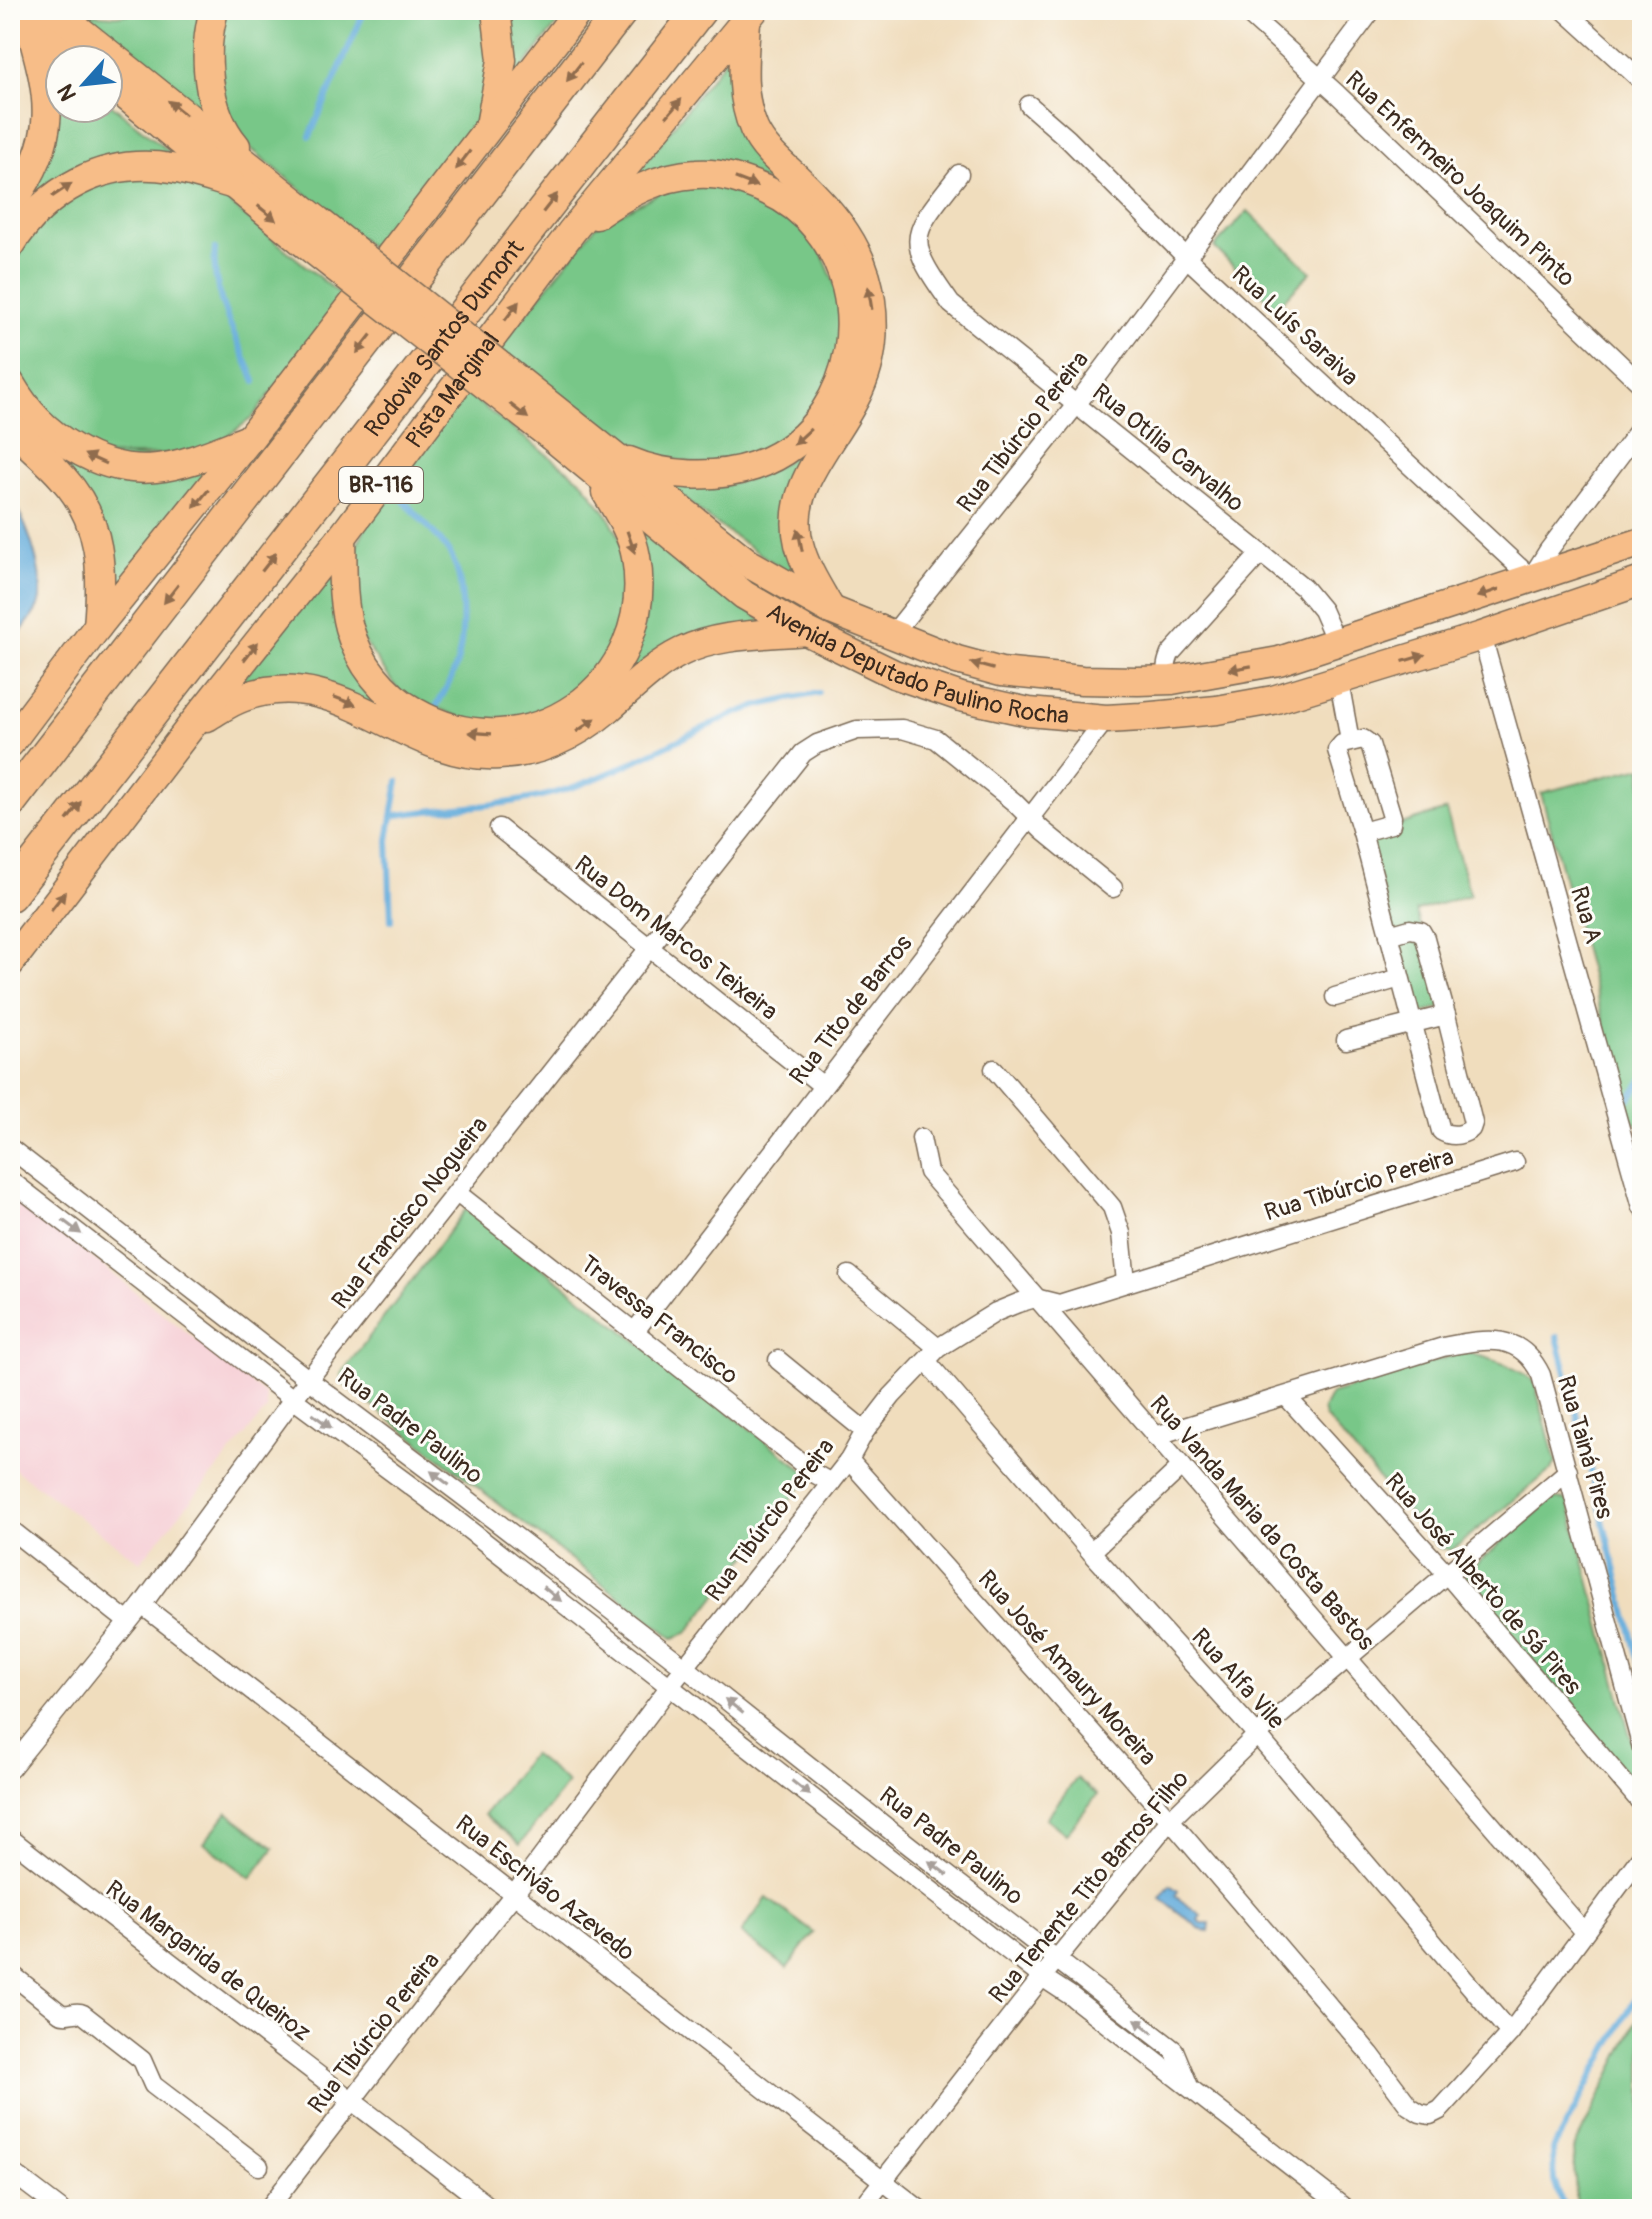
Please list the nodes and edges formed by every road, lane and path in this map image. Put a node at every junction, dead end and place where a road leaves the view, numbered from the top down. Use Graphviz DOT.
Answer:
graph roads {
  1 [pos="214,10"];
  2 [pos="496,10"];
  3 [pos="579,10"];
  4 [pos="622,10"];
  5 [pos="700,10"];
  6 [pos="1244,10"];
  7 [pos="1372,10"];
  8 [pos="1564,10"];
  9 [pos="32,14"];
  10 [pos="750,16"];
  11 [pos="63,44"];
  12 [pos="1319,79"];
  13 [pos="1642,81"];
  14 [pos="124,94"];
  15 [pos="1029,105"];
  16 [pos="490,126"];
  17 [pos="260,174"];
  18 [pos="959,174"];
  19 [pos="231,184"];
  20 [pos="10,206"];
  21 [pos="310,231"];
  22 [pos="572,231"];
  23 [pos="10,246"];
  24 [pos="1186,257"];
  25 [pos="10,383"];
  26 [pos="1642,385"];
  27 [pos="1076,405"];
  28 [pos="10,425"];
  29 [pos="1642,426"];
  30 [pos="250,438"];
  31 [pos="601,462"];
  32 [pos="342,537"];
  33 [pos="1642,542"];
  34 [pos="1261,553"];
  35 [pos="1531,578"];
  36 [pos="1642,581"];
  37 [pos="831,610"];
  38 [pos="98,626"];
  39 [pos="806,631"];
  40 [pos="893,634"];
  41 [pos="1482,636"];
  42 [pos="1337,644"];
  43 [pos="1172,680"];
  44 [pos="1339,681"];
  45 [pos="1106,719"];
  46 [pos="192,725"];
  47 [pos="1350,741"];
  48 [pos="10,743"];
  49 [pos="10,802"];
  50 [pos="1031,817"];
  51 [pos="499,828"];
  52 [pos="1362,832"];
  53 [pos="1113,888"];
  54 [pos="10,895"];
  55 [pos="1389,935"];
  56 [pos="649,947"];
  57 [pos="10,963"];
  58 [pos="1400,978"];
  59 [pos="1335,997"];
  60 [pos="1446,1015"];
  61 [pos="1412,1023"];
  62 [pos="1346,1040"];
  63 [pos="994,1069"];
  64 [pos="823,1086"];
  65 [pos="1642,1131"];
  66 [pos="1623,1136"];
  67 [pos="921,1138"];
  68 [pos="10,1148"];
  69 [pos="1515,1162"];
  70 [pos="10,1180"];
  71 [pos="457,1193"];
  72 [pos="1642,1207"];
  73 [pos="849,1275"];
  74 [pos="1126,1282"];
  75 [pos="1035,1298"];
  76 [pos="635,1331"];
  77 [pos="932,1355"];
  78 [pos="778,1360"];
  79 [pos="309,1380"];
  80 [pos="1286,1396"];
  81 [pos="293,1399"];
  82 [pos="865,1431"];
  83 [pos="1155,1436"];
  84 [pos="849,1460"];
  85 [pos="1182,1466"];
  86 [pos="1568,1471"];
  87 [pos="831,1483"];
  88 [pos="463,1496"];
  89 [pos="450,1515"];
  90 [pos="10,1529"];
  91 [pos="524,1543"];
  92 [pos="1091,1552"];
  93 [pos="510,1562"];
  94 [pos="1446,1573"];
  95 [pos="142,1605"];
  96 [pos="128,1622"];
  97 [pos="1347,1657"];
  98 [pos="686,1668"];
  99 [pos="670,1686"];
  100 [pos="1257,1735"];
  101 [pos="781,1743"];
  102 [pos="1642,1748"];
  103 [pos="766,1761"];
  104 [pos="10,1769"];
  105 [pos="1642,1804"];
  106 [pos="1170,1820"];
  107 [pos="10,1838"];
  108 [pos="1642,1855"];
  109 [pos="514,1894"];
  110 [pos="1584,1932"];
  111 [pos="1057,1958"];
  112 [pos="10,1973"];
  113 [pos="1042,1977"];
  114 [pos="1510,2033"];
  115 [pos="1189,2087"];
  116 [pos="352,2099"];
  117 [pos="259,2166"];
  118 [pos="10,2171"];
  119 [pos="882,2182"];
  120 [pos="60,2209"];
  121 [pos="268,2209"];
  122 [pos="492,2209"];
  123 [pos="861,2209"];
  124 [pos="919,2209"];
  125 [pos="1346,2209"];
  1 -- 17 [label="main road"];
  2 -- 16 [label="main road"];
  3 -- 16 [label="main road"];
  4 -- 49 [label="highway, one-way"];
  54 -- 5 [label="highway, Rodovia Santos Dumont / BR-116, one-way"];
  6 -- 12 [label="street, Rua Enfermeiro Joaquim Pinto"];
  7 -- 12 [label="street"];
  8 -- 13 [label="street"];
  9 -- 11 [label="main road"];
  17 -- 9 [label="main road, one-way"];
  9 -- 20 [label="main road"];
  22 -- 10 [label="main road, Pista Marginal / BR-116, one-way"];
  37 -- 10 [label="main road, one-way"];
  12 -- 24 [label="street"];
  12 -- 26 [label="street, Rua Enfermeiro Joaquim Pinto"];
  14 -- 19 [label="main road"];
  15 -- 24 [label="street, Rua Luís Saraiva"];
  16 -- 30 [label="main road, one-way"];
  17 -- 21 [label="main road"];
  18 -- 27 [label="street, Rua Otília Carvalho"];
  19 -- 21 [label="main road, one-way"];
  23 -- 19 [label="main road, one-way"];
  21 -- 31 [label="main road, Avenida Deputado Paulino Rocha, bridge"];
  22 -- 31 [label="main road, one-way"];
  32 -- 22 [label="main road, Pista Marginal / BR-116, one-way"];
  24 -- 27 [label="street, Rua Tibúrcio Pereira"];
  24 -- 35 [label="street, Rua Luís Saraiva"];
  30 -- 25 [label="main road, one-way"];
  27 -- 34 [label="street, Rua Otília Carvalho"];
  27 -- 40 [label="street, Rua Tibúrcio Pereira"];
  28 -- 38 [label="main road"];
  29 -- 35 [label="street"];
  30 -- 38 [label="main road, one-way"];
  31 -- 32 [label="main road, one-way"];
  31 -- 37 [label="main road, Avenida Deputado Paulino Rocha"];
  31 -- 39 [label="main road, Avenida Deputado Paulino Rocha"];
  46 -- 32 [label="main road, Pista Marginal / BR-116, one-way"];
  33 -- 35 [label="main road, Avenida Deputado Paulino Rocha"];
  34 -- 42 [label="street, Rua Otília Carvalho"];
  34 -- 43 [label="street"];
  35 -- 42 [label="main road, Avenida Deputado Paulino Rocha, one-way"];
  36 -- 41 [label="main road, Avenida Deputado Paulino Rocha"];
  37 -- 40 [label="main road, Avenida Deputado Paulino Rocha"];
  38 -- 48 [label="main road"];
  39 -- 45 [label="main road, Avenida Deputado Paulino Rocha"];
  46 -- 39 [label="main road, one-way"];
  43 -- 40 [label="main road, Avenida Deputado Paulino Rocha, one-way"];
  44 -- 41 [label="main road, Avenida Deputado Paulino Rocha, one-way"];
  41 -- 66 [label="street, Rua A"];
  42 -- 43 [label="main road, Avenida Deputado Paulino Rocha, one-way"];
  44 -- 45 [label="main road, Avenida Deputado Paulino Rocha"];
  44 -- 47 [label="street"];
  45 -- 50 [label="street, Rua Tito de Barros"];
  57 -- 46 [label="main road, Pista Marginal / BR-116, one-way"];
  47 -- 52 [label="street"];
  47 -- 52 [label="street"];
  50 -- 53 [label="street"];
  50 -- 56 [label="street, Rua Francisco Nogueira"];
  50 -- 64 [label="street, Rua Tito de Barros"];
  51 -- 56 [label="street, Rua Dom Marcos Teixeira"];
  52 -- 55 [label="street"];
  55 -- 58 [label="street"];
  55 -- 60 [label="street"];
  56 -- 64 [label="street, Rua Dom Marcos Teixeira"];
  56 -- 71 [label="street, Rua Francisco Nogueira"];
  58 -- 59 [label="street"];
  58 -- 61 [label="street"];
  60 -- 61 [label="street"];
  60 -- 61 [label="street"];
  61 -- 62 [label="street"];
  63 -- 74 [label="street"];
  64 -- 76 [label="street, Rua Tito de Barros"];
  65 -- 66 [label="street"];
  66 -- 72 [label="street, Rua A"];
  67 -- 75 [label="street, Rua Vanda Maria da Costa Bastos"];
  68 -- 79 [label="street, Rua Padre Paulino"];
  69 -- 74 [label="street, Rua Tibúrcio Pereira"];
  70 -- 81 [label="street, Rua Padre Paulino, one-way"];
  71 -- 76 [label="street, Travessa Francisco"];
  71 -- 79 [label="street, Rua Francisco Nogueira"];
  73 -- 77 [label="street, Rua Alfa Vile"];
  74 -- 75 [label="street, Rua Tibúrcio Pereira"];
  75 -- 77 [label="street, Rua Tibúrcio Pereira"];
  75 -- 83 [label="street, Rua Vanda Maria da Costa Bastos"];
  76 -- 87 [label="street, Travessa Francisco"];
  77 -- 82 [label="street, Rua Tibúrcio Pereira"];
  77 -- 92 [label="street, Rua Alfa Vile"];
  78 -- 82 [label="street"];
  79 -- 81 [label="street, Rua Francisco Nogueira"];
  88 -- 79 [label="street, Rua Padre Paulino, one-way"];
  80 -- 83 [label="street, Rua Tainá Pires"];
  80 -- 86 [label="street, Rua Tainá Pires"];
  80 -- 94 [label="street, Rua José Alberto de Sá Pires"];
  81 -- 89 [label="street, Rua Padre Paulino, one-way"];
  81 -- 95 [label="street, Rua Francisco Nogueira"];
  82 -- 84 [label="street, Rua Tibúrcio Pereira"];
  83 -- 85 [label="street, Rua Vanda Maria da Costa Bastos"];
  84 -- 87 [label="street, Rua Tibúrcio Pereira"];
  84 -- 106 [label="street, Rua José Amaury Moreira"];
  85 -- 92 [label="street"];
  85 -- 97 [label="street, Rua Vanda Maria da Costa Bastos"];
  86 -- 94 [label="street, Rua Tenente Tito Barros Filho"];
  86 -- 102 [label="street, Rua Tainá Pires"];
  87 -- 98 [label="street, Rua Tibúrcio Pereira"];
  88 -- 89 [label="street"];
  88 -- 91 [label="street, Rua Padre Paulino"];
  89 -- 93 [label="street, Rua Padre Paulino"];
  90 -- 96 [label="street"];
  91 -- 93 [label="street"];
  91 -- 98 [label="street, Rua Padre Paulino"];
  92 -- 100 [label="street, Rua Alfa Vile"];
  93 -- 99 [label="street, Rua Padre Paulino, one-way"];
  94 -- 97 [label="street, Rua Tenente Tito Barros Filho"];
  94 -- 105 [label="street, Rua José Alberto de Sá Pires"];
  95 -- 96 [label="street, Rua Francisco Nogueira"];
  95 -- 109 [label="street, Rua Escrivão Azevedo"];
  96 -- 104 [label="street, Rua Francisco Nogueira"];
  97 -- 100 [label="street, Rua Tenente Tito Barros Filho"];
  97 -- 110 [label="street, Rua Vanda Maria da Costa Bastos"];
  98 -- 99 [label="street, Rua Tibúrcio Pereira"];
  101 -- 98 [label="street, Rua Padre Paulino, one-way"];
  99 -- 103 [label="street, Rua Padre Paulino"];
  99 -- 109 [label="street, Rua Tibúrcio Pereira"];
  100 -- 106 [label="street, Rua Tenente Tito Barros Filho"];
  100 -- 114 [label="street, Rua Alfa Vile"];
  101 -- 103 [label="street"];
  111 -- 101 [label="street, Rua Padre Paulino, one-way"];
  103 -- 113 [label="street, Rua Padre Paulino, one-way"];
  106 -- 111 [label="street, Rua Tenente Tito Barros Filho"];
  106 -- 114 [label="street, Rua José Amaury Moreira"];
  107 -- 116 [label="street, Rua Margarida de Queiroz"];
  108 -- 110 [label="street"];
  109 -- 116 [label="street, Rua Tibúrcio Pereira"];
  109 -- 119 [label="street, Rua Escrivão Azevedo"];
  110 -- 114 [label="street"];
  111 -- 113 [label="street, Rua Tenente Tito Barros Filho"];
  115 -- 111 [label="street, Rua Padre Paulino, one-way"];
  112 -- 117 [label="street"];
  113 -- 115 [label="street, Rua Padre Paulino"];
  113 -- 119 [label="street, Rua Tenente Tito Barros Filho"];
  115 -- 125 [label="street, Rua Padre Paulino"];
  116 -- 121 [label="street, Rua Tibúrcio Pereira"];
  116 -- 122 [label="street, Rua Margarida de Queiroz"];
  118 -- 120 [label="street"];
  119 -- 123 [label="street, Rua Tenente Tito Barros Filho"];
  119 -- 124 [label="street, Rua Escrivão Azevedo"];
}
